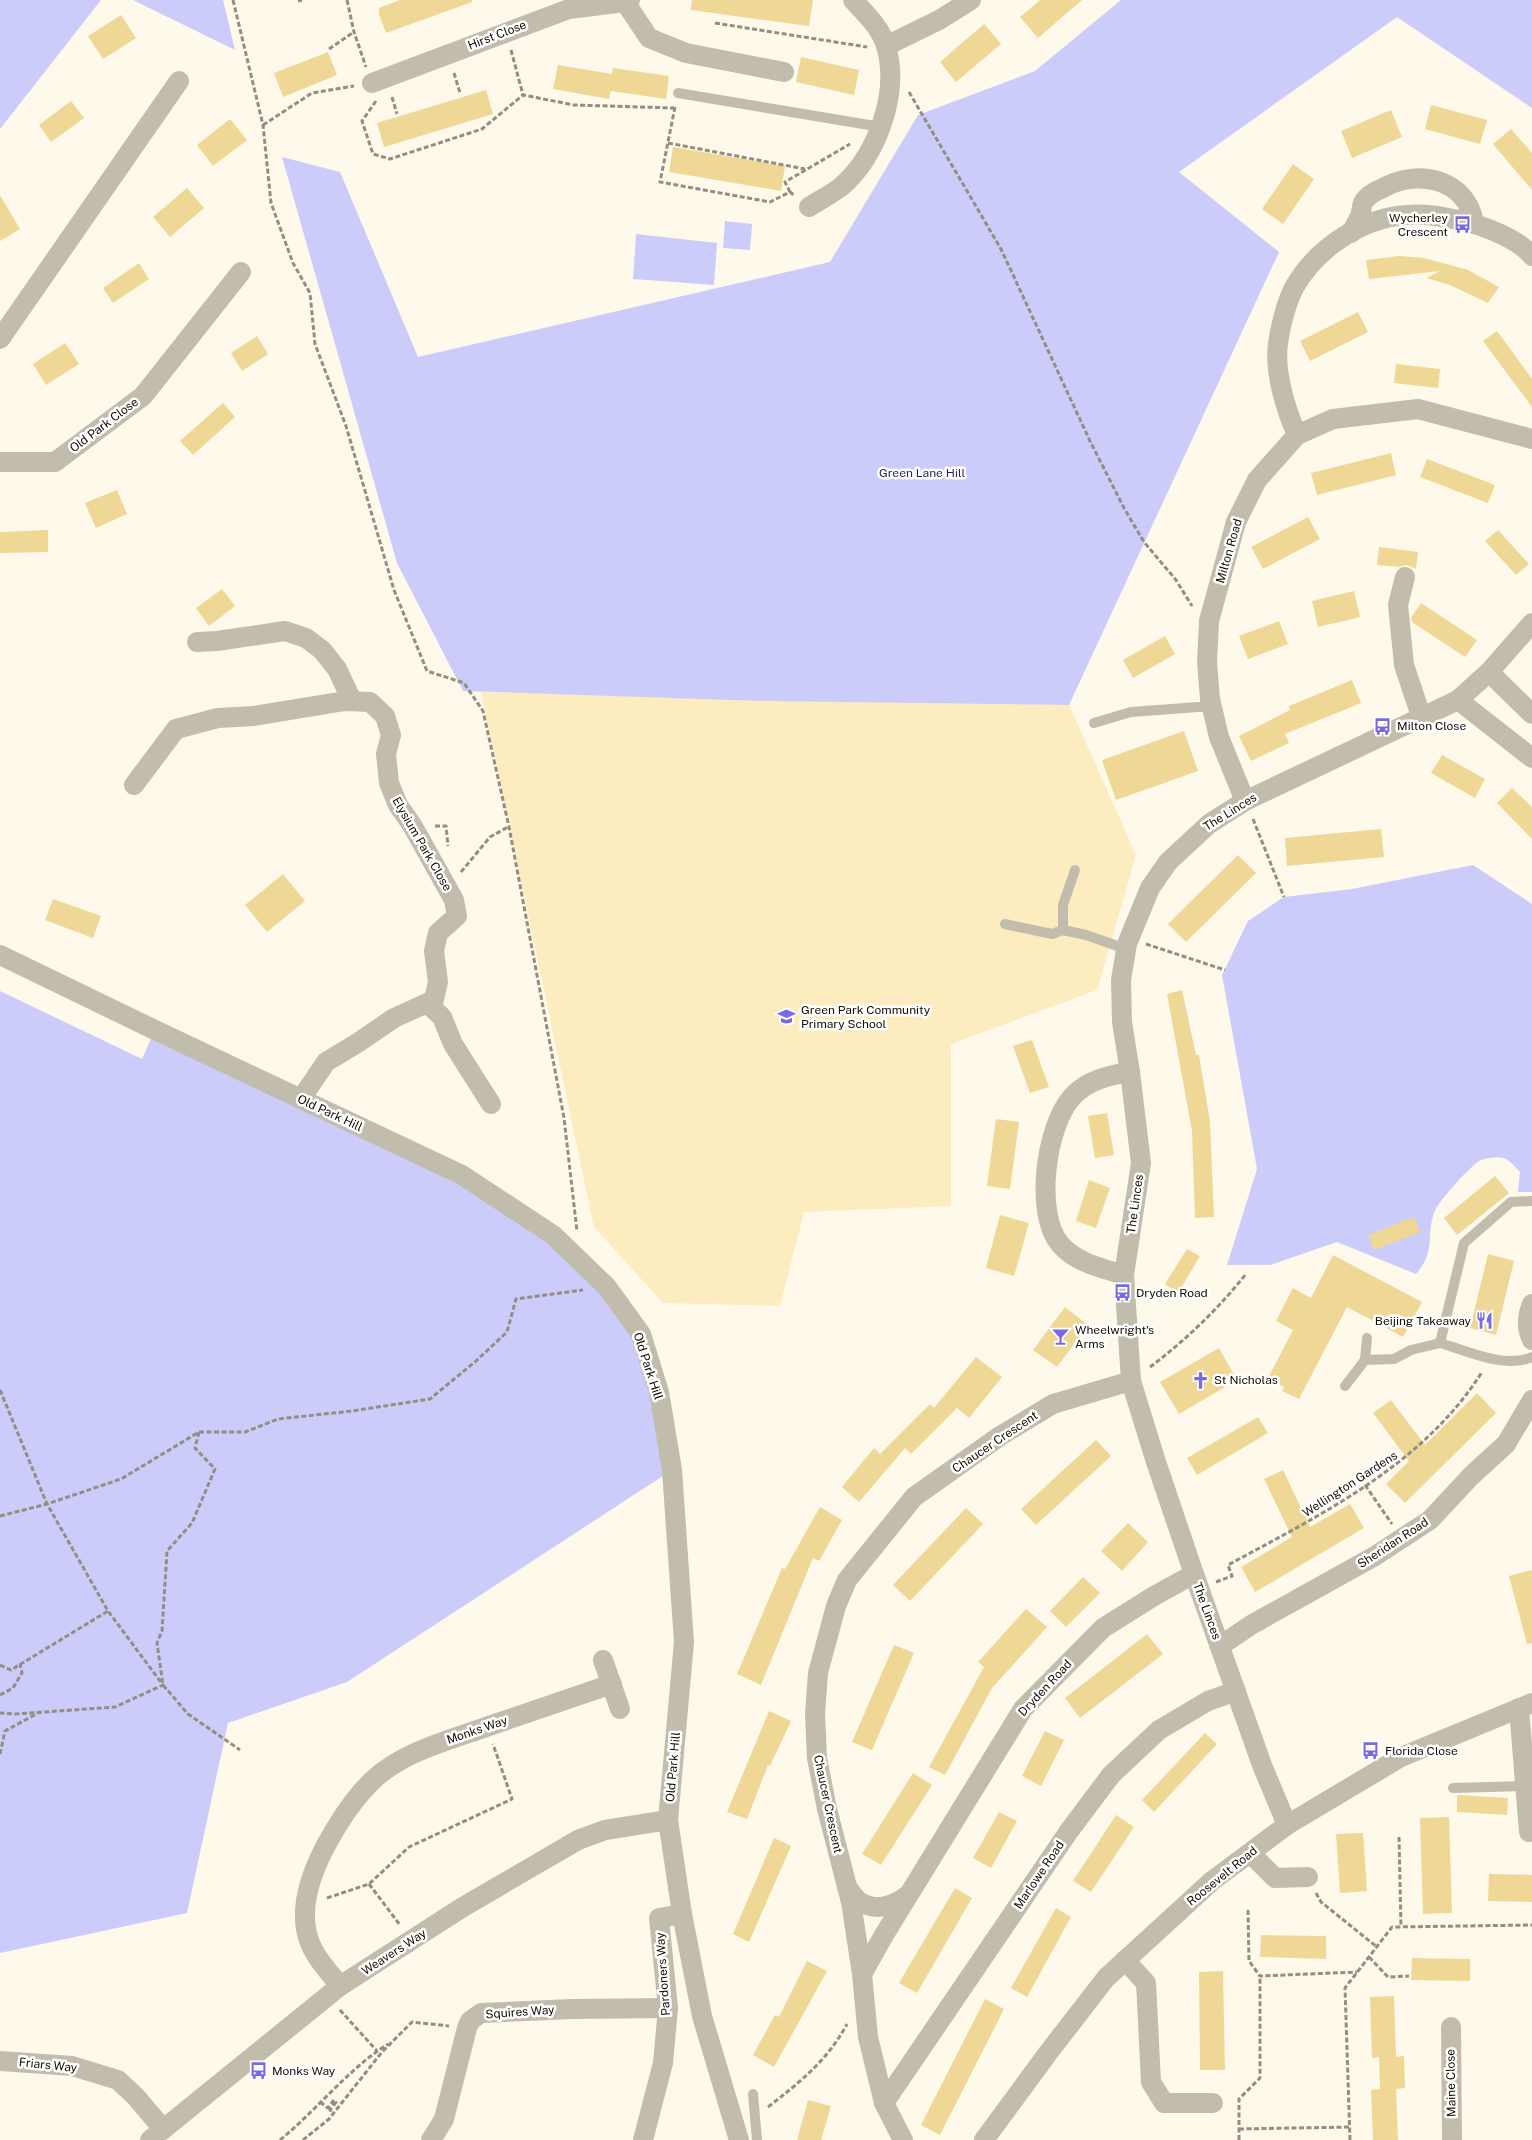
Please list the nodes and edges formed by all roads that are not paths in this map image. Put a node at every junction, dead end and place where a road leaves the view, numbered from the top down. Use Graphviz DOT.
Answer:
graph roads {
  1 [pos="853,0"];
  2 [pos="971,0"];
  3 [pos="627,1"];
  4 [pos="888,55"];
  5 [pos="784,72"];
  6 [pos="179,81"];
  7 [pos="372,83"];
  8 [pos="678,93"];
  9 [pos="881,127"];
  10 [pos="810,207"];
  11 [pos="1474,223"];
  12 [pos="1351,233"];
  13 [pos="1532,256"];
  14 [pos="241,272"];
  15 [pos="0,339"];
  16 [pos="1297,435"];
  17 [pos="1532,439"];
  18 [pos="1,460"];
  19 [pos="1406,577"];
  20 [pos="1532,623"];
  21 [pos="196,642"];
  22 [pos="1489,672"];
  23 [pos="1458,700"];
  24 [pos="352,701"];
  25 [pos="1212,706"];
  26 [pos="1532,714"];
  27 [pos="1421,716"];
  28 [pos="1094,723"];
  29 [pos="1532,758"];
  30 [pos="134,785"];
  31 [pos="1246,801"];
  32 [pos="1075,870"];
  33 [pos="1005,924"];
  34 [pos="1064,930"];
  35 [pos="1128,944"];
  36 [pos="0,955"];
  37 [pos="432,1008"];
  38 [pos="1130,1072"];
  39 [pos="301,1099"];
  40 [pos="491,1104"];
  41 [pos="1532,1201"];
  42 [pos="1124,1275"];
  43 [pos="1532,1304"];
  44 [pos="1366,1338"];
  45 [pos="1532,1340"];
  46 [pos="1440,1343"];
  47 [pos="1532,1357"];
  48 [pos="1365,1360"];
  49 [pos="1131,1381"];
  50 [pos="1344,1386"];
  51 [pos="1532,1400"];
  52 [pos="1197,1581"];
  53 [pos="1220,1646"];
  54 [pos="603,1660"];
  55 [pos="612,1684"];
  56 [pos="1236,1691"];
  57 [pos="1525,1705"];
  58 [pos="620,1709"];
  59 [pos="1525,1786"];
  60 [pos="1453,1788"];
  61 [pos="668,1820"];
  62 [pos="1287,1825"];
  63 [pos="1529,1832"];
  64 [pos="1250,1852"];
  65 [pos="1308,1877"];
  66 [pos="847,1887"];
  67 [pos="908,1895"];
  68 [pos="682,1914"];
  69 [pos="1125,1960"];
  70 [pos="863,1984"];
  71 [pos="334,1991"];
  72 [pos="668,2008"];
  73 [pos="1451,2027"];
  74 [pos="0,2061"];
  75 [pos="753,2094"];
  76 [pos="884,2103"];
  77 [pos="1213,2103"];
  78 [pos="156,2134"];
  79 [pos="431,2140"];
  80 [pos="643,2140"];
  81 [pos="738,2140"];
  82 [pos="757,2140"];
  83 [pos="903,2140"];
  84 [pos="984,2140"];
  85 [pos="1452,2140"];
  1 -- 4 [label="street"];
  2 -- 4 [label="street"];
  3 -- 5 [label="street, Hirst Close"];
  3 -- 7 [label="street, Hirst Close"];
  4 -- 9 [label="street"];
  6 -- 15 [label="street"];
  8 -- 9 [label="lane"];
  9 -- 10 [label="street"];
  11 -- 12 [label="street"];
  11 -- 12 [label="street"];
  11 -- 13 [label="street"];
  12 -- 16 [label="street"];
  14 -- 18 [label="street, Old Park Close"];
  16 -- 17 [label="street, Milton Road"];
  16 -- 25 [label="street, Milton Road"];
  19 -- 27 [label="street"];
  20 -- 22 [label="street, The Linces"];
  21 -- 24 [label="street"];
  22 -- 23 [label="street, The Linces"];
  22 -- 26 [label="street"];
  23 -- 27 [label="street, The Linces"];
  23 -- 29 [label="street"];
  24 -- 30 [label="street, Elysium Park Close"];
  24 -- 37 [label="street, Elysium Park Close"];
  25 -- 28 [label="lane"];
  25 -- 31 [label="street, Milton Road"];
  27 -- 31 [label="street, The Linces"];
  31 -- 35 [label="street, The Linces"];
  32 -- 34 [label="lane"];
  33 -- 34 [label="lane"];
  34 -- 35 [label="lane"];
  35 -- 38 [label="street, The Linces"];
  36 -- 39 [label="street, Old Park Hill"];
  37 -- 39 [label="street"];
  37 -- 40 [label="street"];
  38 -- 42 [label="street, The Linces"];
  38 -- 42 [label="street"];
  39 -- 61 [label="street, Old Park Hill"];
  41 -- 46 [label="lane"];
  42 -- 49 [label="street, The Linces"];
  43 -- 45 [label="street"];
  44 -- 48 [label="lane"];
  46 -- 47 [label="lane"];
  46 -- 48 [label="lane"];
  48 -- 50 [label="lane"];
  49 -- 52 [label="street, The Linces"];
  49 -- 66 [label="street, Chaucer Crescent"];
  51 -- 53 [label="street, Sheridan Road"];
  52 -- 53 [label="street, The Linces"];
  52 -- 67 [label="street, Dryden Road"];
  53 -- 56 [label="street, The Linces"];
  54 -- 55 [label="street"];
  55 -- 58 [label="street"];
  55 -- 71 [label="street, Monks Way"];
  56 -- 62 [label="street, The Linces"];
  56 -- 76 [label="street, Marlowe Road"];
  57 -- 59 [label="street"];
  57 -- 62 [label="street, Roosevelt Road"];
  59 -- 60 [label="lane"];
  59 -- 63 [label="street"];
  61 -- 68 [label="street, Old Park Hill"];
  61 -- 71 [label="street, Weavers Way"];
  62 -- 64 [label="street, Roosevelt Road"];
  64 -- 65 [label="street"];
  64 -- 69 [label="street, Roosevelt Road"];
  66 -- 67 [label="street"];
  66 -- 70 [label="street, Chaucer Crescent"];
  67 -- 70 [label="street, Dryden Road"];
  68 -- 72 [label="street, Pardoners Way"];
  68 -- 81 [label="street, Old Park Hill"];
  69 -- 77 [label="street"];
  69 -- 84 [label="street, Roosevelt Road"];
  70 -- 76 [label="street, Chaucer Crescent"];
  71 -- 78 [label="street, Weavers Way"];
  72 -- 79 [label="street, Squires Way"];
  72 -- 80 [label="street, Pardoners Way"];
  73 -- 85 [label="street, Maine Close"];
  74 -- 78 [label="street, Friars Way"];
  75 -- 82 [label="lane"];
  76 -- 83 [label="street, Chaucer Crescent"];
}
